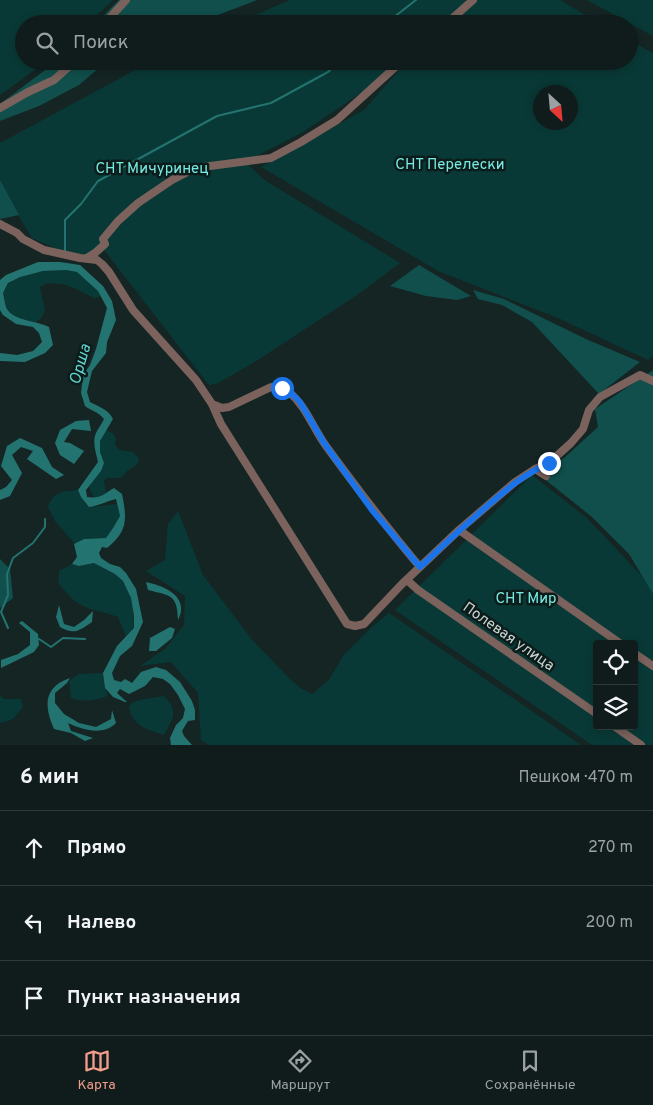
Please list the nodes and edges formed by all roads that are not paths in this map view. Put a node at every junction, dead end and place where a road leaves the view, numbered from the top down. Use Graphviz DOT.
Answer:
graph roads {
  1 [pos="126,0"];
  2 [pos="473,0"];
  3 [pos="112,15"];
  4 [pos="456,15"];
  5 [pos="65,70"];
  6 [pos="392,70"];
  7 [pos="0,108"];
  8 [pos="0,224"];
  9 [pos="105,244"];
  10 [pos="88,258"];
  11 [pos="102,264"];
  12 [pos="653,381"];
  13 [pos="212,404"];
  14 [pos="535,469"];
  15 [pos="546,476"];
  16 [pos="459,530"];
  17 [pos="420,567"];
  18 [pos="407,580"];
  19 [pos="615,640"];
  20 [pos="638,656"];
  21 [pos="653,666"];
  22 [pos="593,711"];
  23 [pos="620,730"];
  24 [pos="641,745"];
  1 -- 3 [label="street"];
  2 -- 4 [label="street"];
  5 -- 7 [label="street"];
  6 -- 9 [label="street"];
  8 -- 10 [label="street"];
  9 -- 10 [label="street"];
  9 -- 11 [label="street"];
  10 -- 11 [label="street"];
  11 -- 13 [label="street"];
  12 -- 14 [label="street"];
  13 -- 17 [label="street"];
  13 -- 18 [label="street"];
  14 -- 15 [label="street"];
  14 -- 16 [label="street"];
  16 -- 17 [label="street"];
  16 -- 19 [label="street"];
  17 -- 18 [label="street"];
  18 -- 22 [label="street, Полевая улица"];
  20 -- 21 [label="street"];
  23 -- 24 [label="street"];
}
